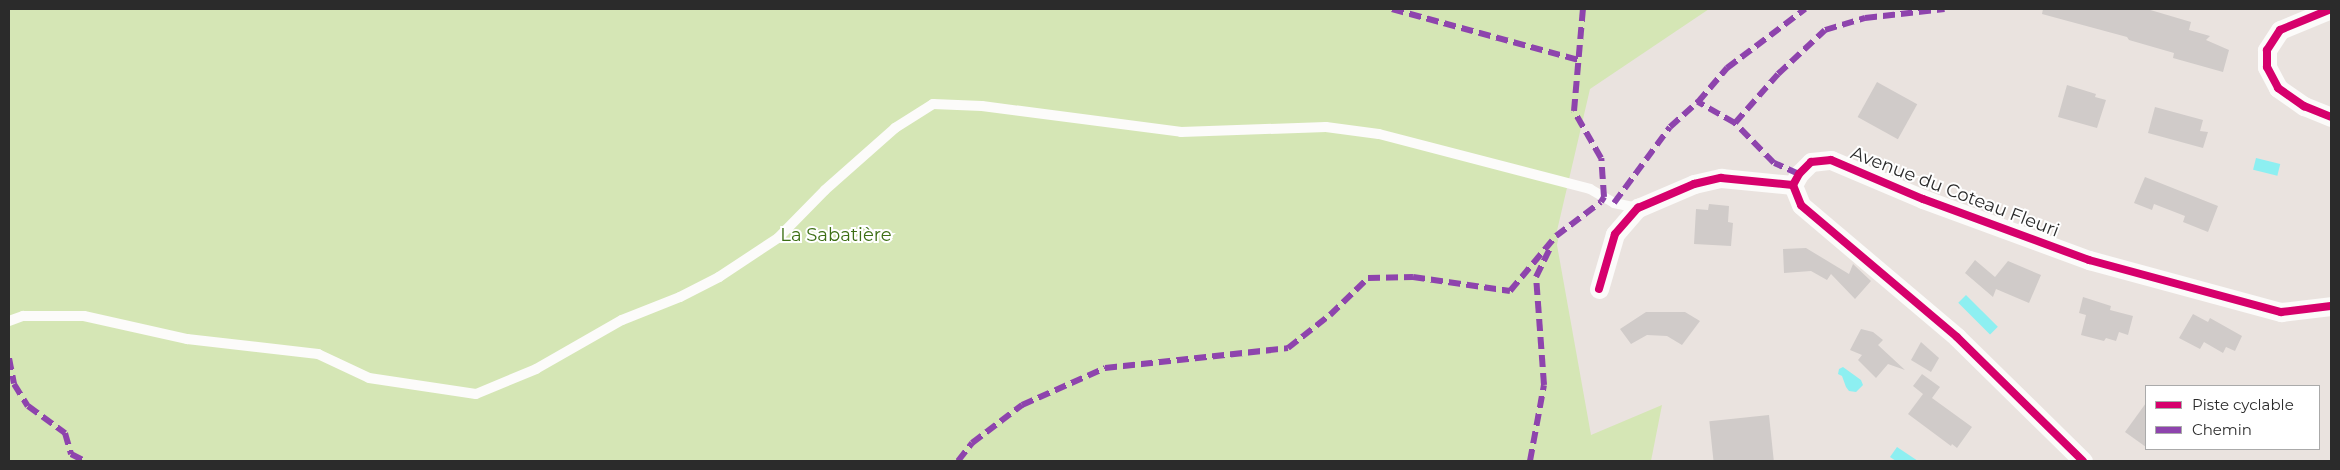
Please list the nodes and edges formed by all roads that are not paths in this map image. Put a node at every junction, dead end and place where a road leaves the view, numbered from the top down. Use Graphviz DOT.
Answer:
graph roads {
  1 [pos="2331,9"];
  2 [pos="2331,118"];
  3 [pos="1793,185"];
  4 [pos="1638,208"];
  5 [pos="1599,289"];
  6 [pos="2331,306"];
  7 [pos="9,321"];
  8 [pos="2083,461"];
  1 -- 2 [label="street"];
  3 -- 4 [label="street"];
  3 -- 6 [label="street, Avenue du Coteau Fleuri"];
  3 -- 8 [label="street"];
  4 -- 5 [label="street"];
  4 -- 7 [label="lane"];
}
